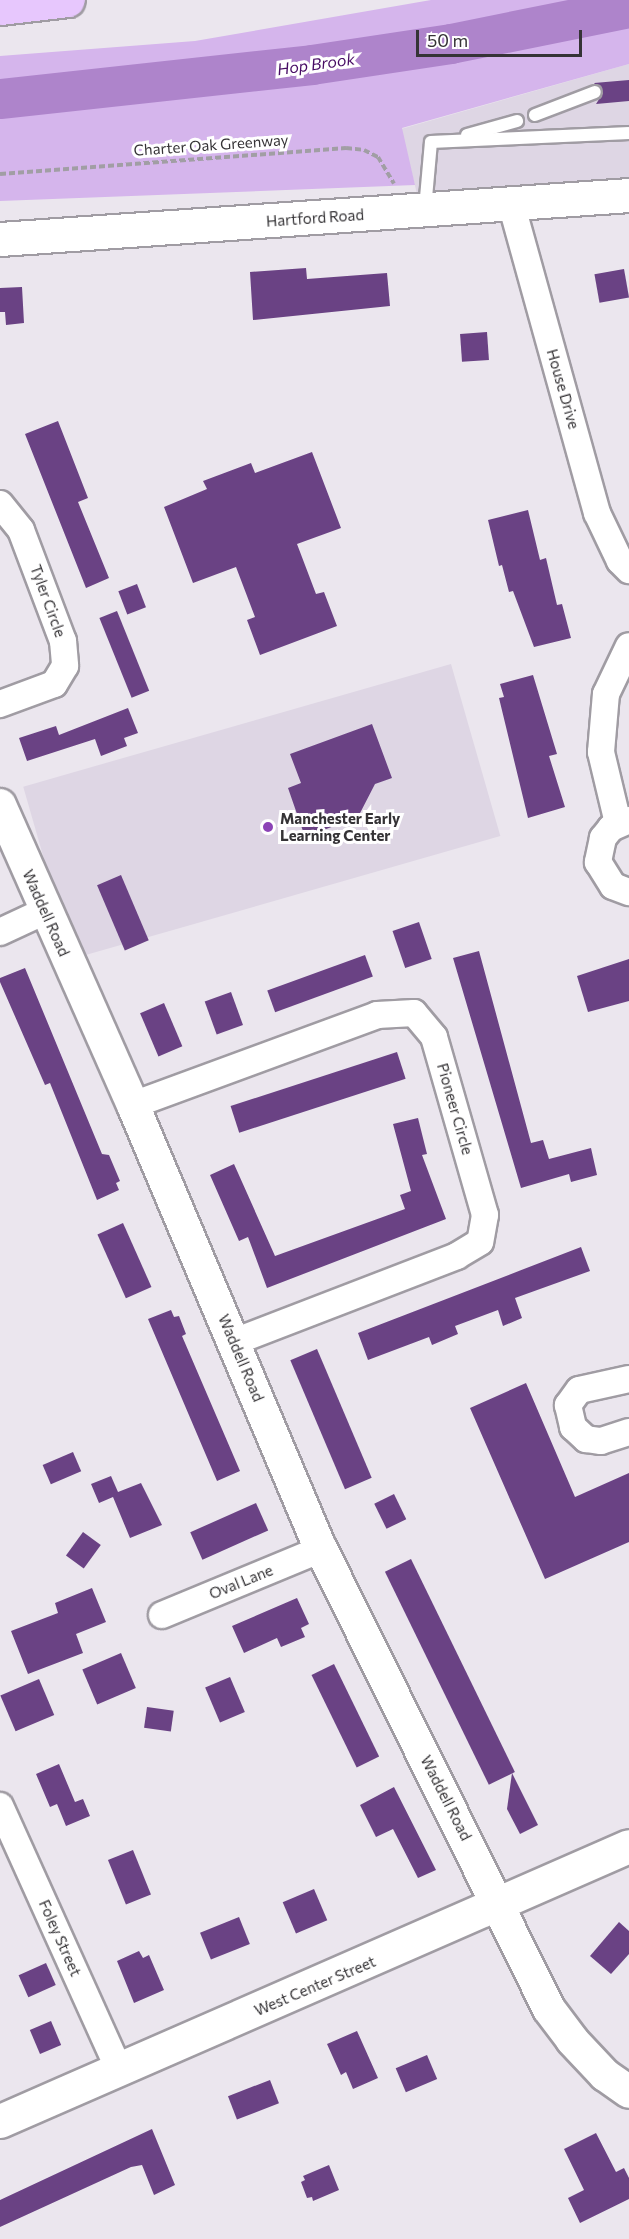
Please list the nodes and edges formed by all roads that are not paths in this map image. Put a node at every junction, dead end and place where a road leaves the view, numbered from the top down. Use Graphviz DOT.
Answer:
graph roads {
  1 [pos="68,0"];
  2 [pos="0,8"];
  3 [pos="595,92"];
  4 [pos="535,116"];
  5 [pos="517,121"];
  6 [pos="629,133"];
  7 [pos="446,141"];
  8 [pos="629,195"];
  9 [pos="511,203"];
  10 [pos="425,210"];
  11 [pos="0,239"];
  12 [pos="0,504"];
  13 [pos="629,570"];
  14 [pos="629,646"];
  15 [pos="0,704"];
  16 [pos="0,805"];
  17 [pos="623,822"];
  18 [pos="629,892"];
  19 [pos="45,911"];
  20 [pos="0,932"];
  21 [pos="133,1105"];
  22 [pos="234,1342"];
  23 [pos="629,1379"];
  24 [pos="629,1432"];
  25 [pos="321,1549"];
  26 [pos="162,1615"];
  27 [pos="0,1806"];
  28 [pos="629,1846"];
  29 [pos="499,1903"];
  30 [pos="120,2070"];
  31 [pos="629,2092"];
  32 [pos="0,2121"];
  1 -- 2 [label="highway"];
  3 -- 4 [label="lane"];
  5 -- 7 [label="lane"];
  6 -- 7 [label="lane"];
  7 -- 10 [label="lane"];
  8 -- 9 [label="main road, Hartford Road"];
  9 -- 10 [label="main road, Hartford Road"];
  9 -- 13 [label="street, House Drive"];
  10 -- 11 [label="main road, Hartford Road"];
  12 -- 15 [label="street, Tyler Circle"];
  14 -- 17 [label="street"];
  16 -- 19 [label="street, Waddell Road"];
  17 -- 18 [label="street"];
  19 -- 20 [label="street"];
  19 -- 21 [label="street, Waddell Road"];
  21 -- 22 [label="street, Waddell Road"];
  21 -- 22 [label="street, Pioneer Circle"];
  22 -- 25 [label="street, Waddell Road"];
  23 -- 24 [label="street"];
  25 -- 26 [label="street, Oval Lane"];
  25 -- 29 [label="street, Waddell Road"];
  27 -- 30 [label="street, Foley Street"];
  28 -- 29 [label="main road, West Center Street"];
  29 -- 30 [label="main road, West Center Street"];
  29 -- 31 [label="street, Waddell Road"];
  30 -- 32 [label="main road, West Center Street"];
}
